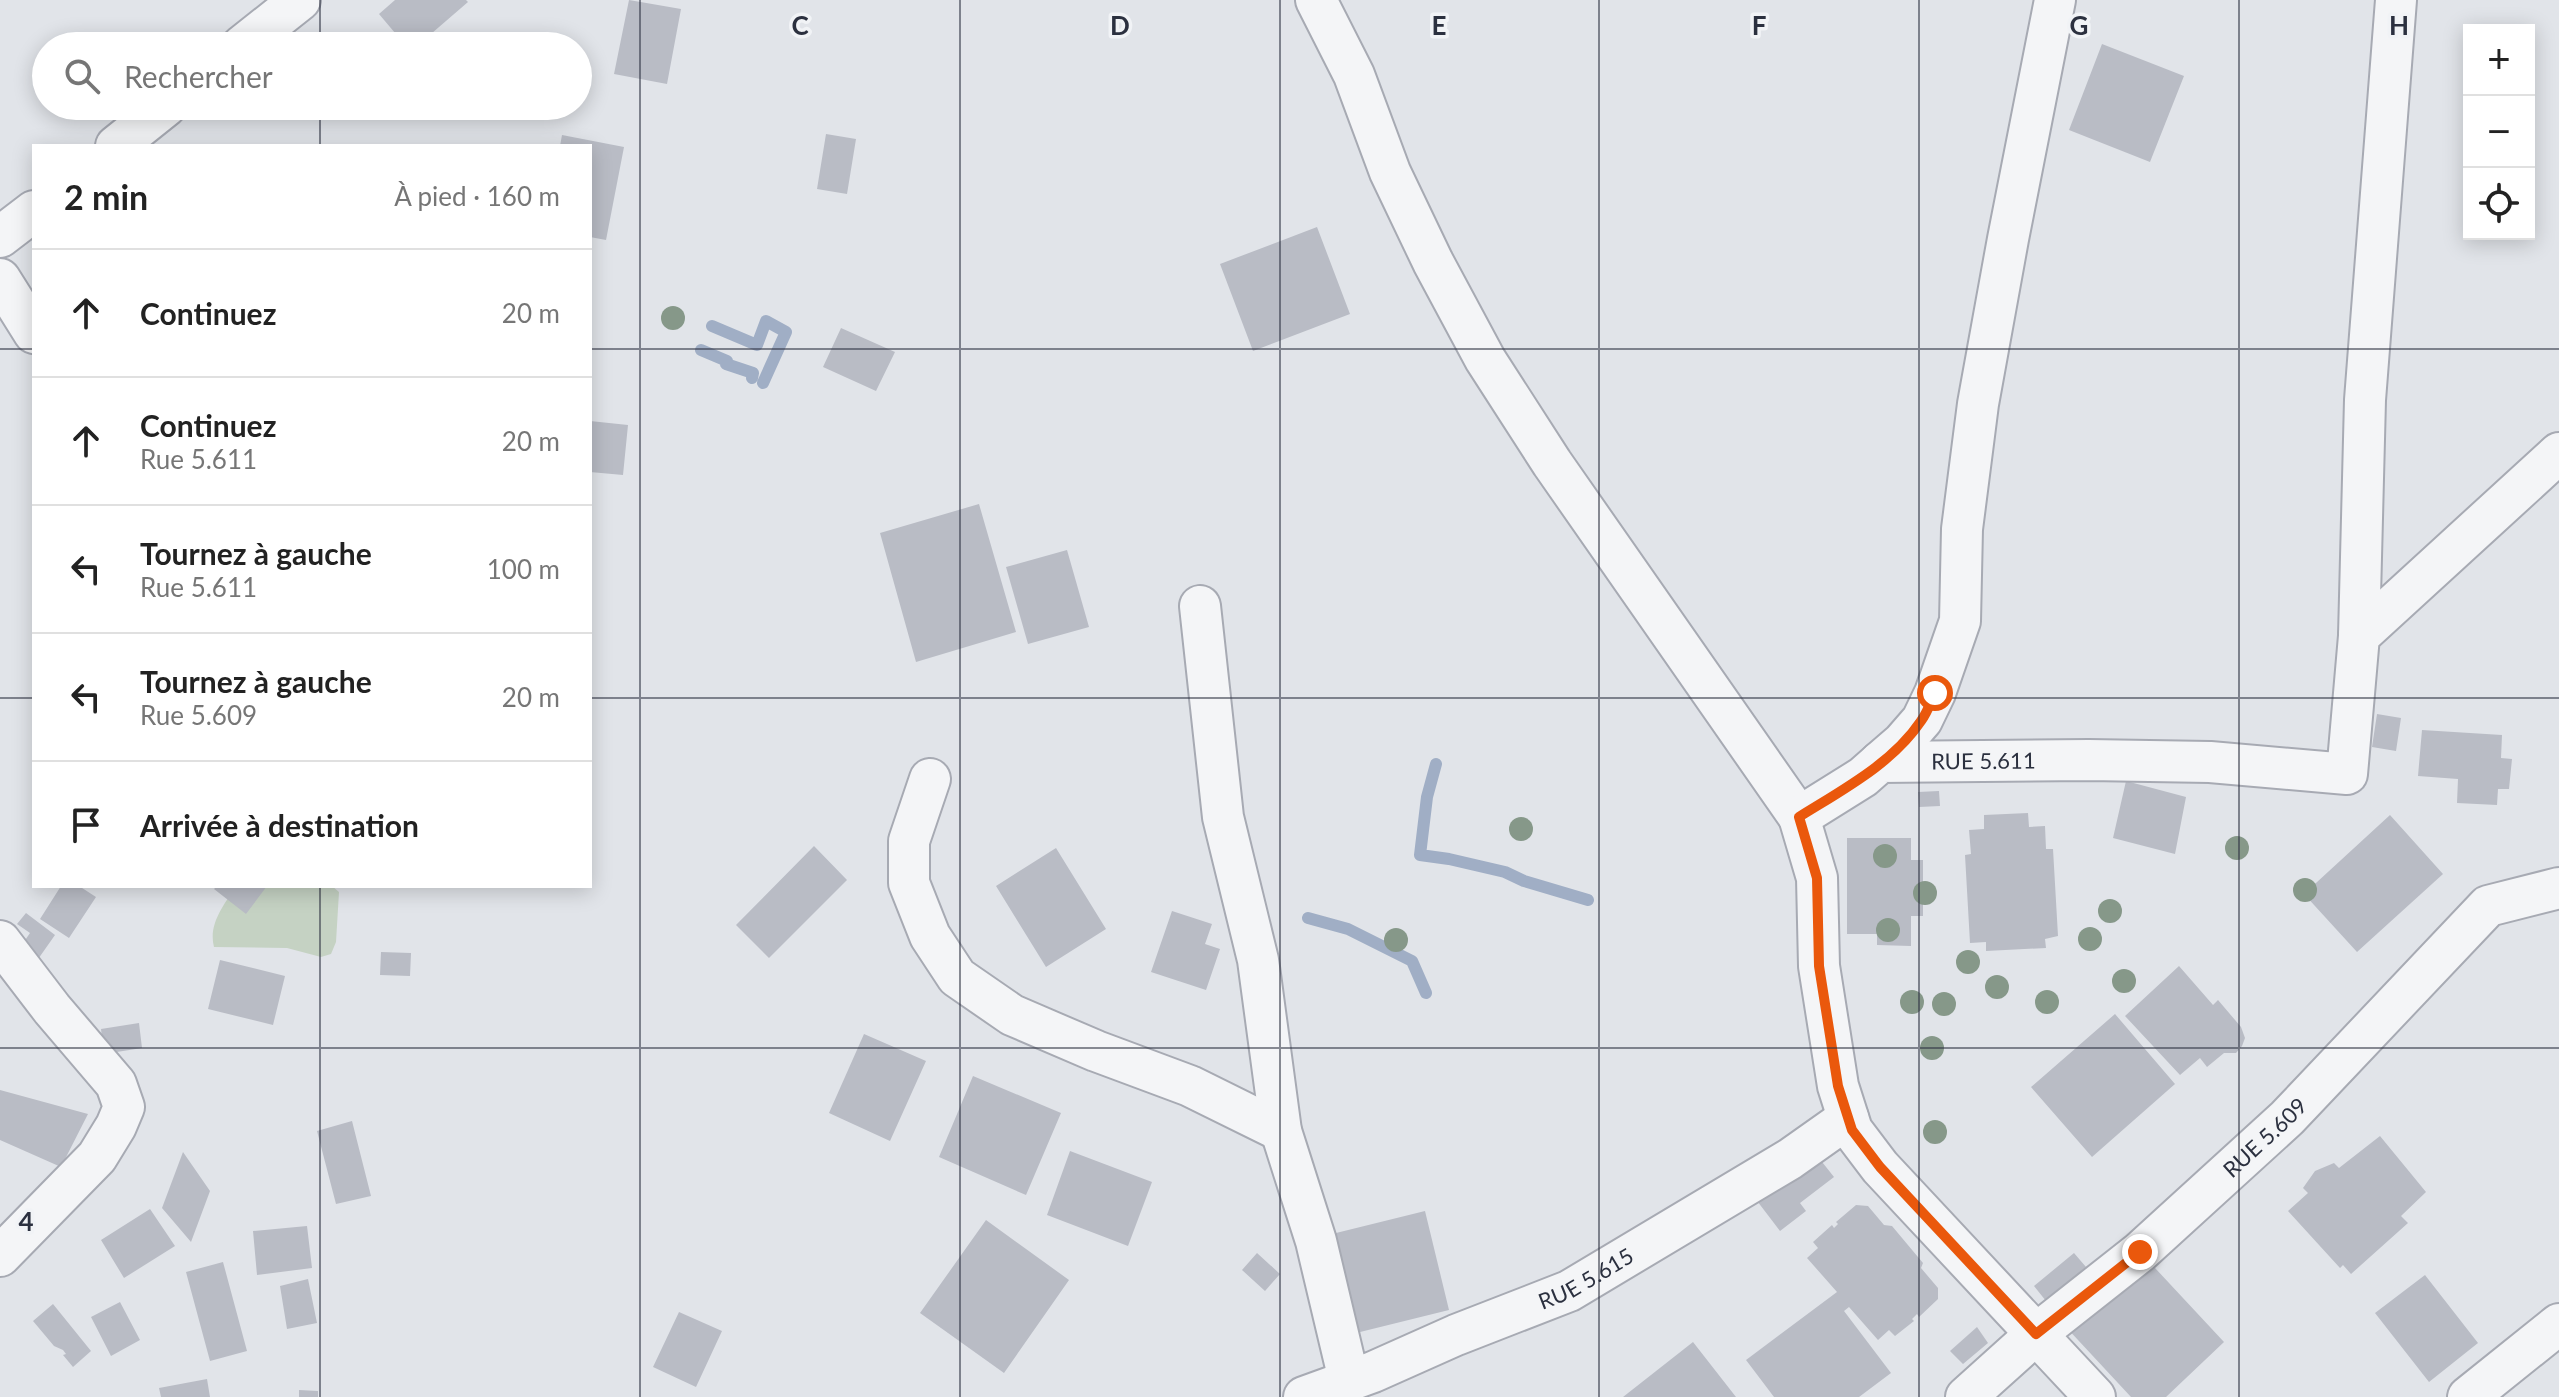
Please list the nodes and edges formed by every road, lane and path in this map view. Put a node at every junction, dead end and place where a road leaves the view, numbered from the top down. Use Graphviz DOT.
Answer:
graph roads {
  1 [pos="1316,0"];
  2 [pos="2055,0"];
  3 [pos="2396,0"];
  4 [pos="298,1"];
  5 [pos="259,32"];
  6 [pos="148,120"];
  7 [pos="118,144"];
  8 [pos="32,213"];
  9 [pos="0,237"];
  10 [pos="0,279"];
  11 [pos="32,330"];
  12 [pos="2559,453"];
  13 [pos="1200,606"];
  14 [pos="2359,636"];
  15 [pos="1880,762"];
  16 [pos="930,779"];
  17 [pos="1799,817"];
  18 [pos="2559,888"];
  19 [pos="0,941"];
  20 [pos="1848,1118"];
  21 [pos="1281,1131"];
  22 [pos="0,1256"];
  23 [pos="2559,1324"];
  24 [pos="2036,1334"];
  25 [pos="1349,1380"];
  26 [pos="1304,1397"];
  27 [pos="1966,1397"];
  28 [pos="2095,1397"];
  29 [pos="2468,1397"];
  1 -- 17 [label="street"];
  2 -- 15 [label="street"];
  3 -- 14 [label="street"];
  4 -- 5 [label="street"];
  6 -- 7 [label="street"];
  8 -- 9 [label="street"];
  10 -- 11 [label="street"];
  12 -- 14 [label="street"];
  13 -- 21 [label="street"];
  14 -- 15 [label="street, RUE 5.611"];
  15 -- 17 [label="street"];
  16 -- 21 [label="street"];
  17 -- 20 [label="street"];
  18 -- 24 [label="street, RUE 5.609"];
  19 -- 22 [label="street"];
  20 -- 24 [label="street"];
  20 -- 25 [label="street, RUE 5.615"];
  21 -- 25 [label="street"];
  23 -- 29 [label="street"];
  24 -- 27 [label="street, RUE 5.609"];
  24 -- 28 [label="street"];
  25 -- 26 [label="street, RUE 5.615"];
}
